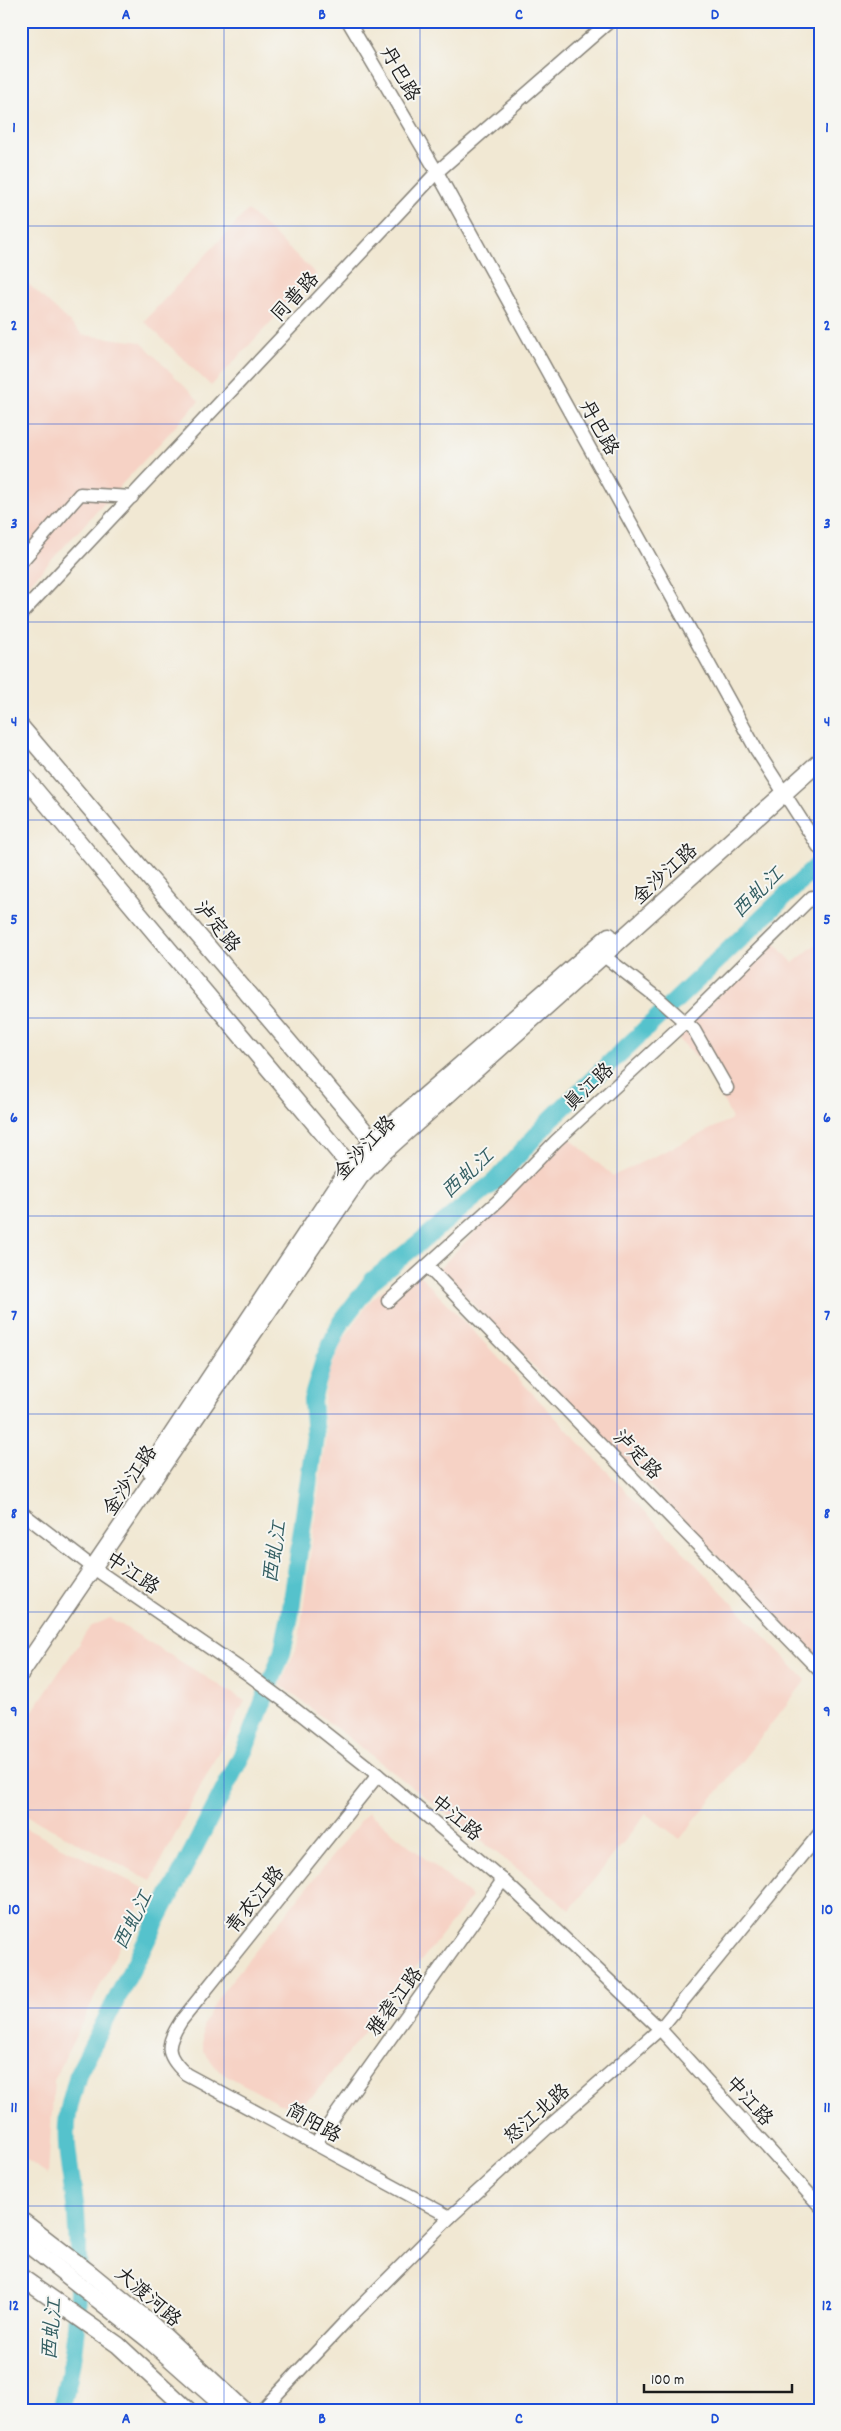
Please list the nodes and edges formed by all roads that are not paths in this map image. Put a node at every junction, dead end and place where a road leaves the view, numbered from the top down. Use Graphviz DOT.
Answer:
graph roads {
  1 [pos="348,21"];
  2 [pos="610,21"];
  3 [pos="437,172"];
  4 [pos="132,497"];
  5 [pos="21,562"];
  6 [pos="21,614"];
  7 [pos="21,727"];
  8 [pos="820,748"];
  9 [pos="820,762"];
  10 [pos="21,773"];
  11 [pos="782,790"];
  12 [pos="817,845"];
  13 [pos="812,897"];
  14 [pos="604,956"];
  15 [pos="683,1020"];
  16 [pos="727,1088"];
  17 [pos="378,1147"];
  18 [pos="355,1172"];
  19 [pos="427,1266"];
  20 [pos="388,1301"];
  21 [pos="21,1512"];
  22 [pos="90,1566"];
  23 [pos="21,1656"];
  24 [pos="820,1671"];
  25 [pos="21,1673"];
  26 [pos="378,1775"];
  27 [pos="820,1832"];
  28 [pos="503,1880"];
  29 [pos="660,2029"];
  30 [pos="168,2051"];
  31 [pos="315,2144"];
  32 [pos="820,2206"];
  33 [pos="450,2217"];
  34 [pos="21,2220"];
  35 [pos="21,2239"];
  36 [pos="21,2277"];
  37 [pos="188,2410"];
  38 [pos="228,2410"];
  39 [pos="244,2410"];
  40 [pos="262,2410"];
  1 -- 3 [label="street, 丹巴路"];
  2 -- 3 [label="street, 同普路"];
  3 -- 4 [label="street, 同普路"];
  3 -- 11 [label="street, 丹巴路"];
  4 -- 5 [label="street"];
  4 -- 6 [label="street, 同普路"];
  7 -- 17 [label="main road, 泸定路"];
  8 -- 11 [label="main road, 金沙江路"];
  9 -- 11 [label="main road, 金沙江路"];
  10 -- 18 [label="main road"];
  11 -- 12 [label="street, 丹巴路"];
  11 -- 14 [label="main road, 金沙江路"];
  11 -- 17 [label="main road, 金沙江路"];
  13 -- 15 [label="street, 真江路"];
  14 -- 15 [label="street"];
  14 -- 17 [label="main road, 金沙江路"];
  15 -- 16 [label="street"];
  15 -- 19 [label="street, 真江路"];
  17 -- 18 [label="main road, 金沙江路"];
  18 -- 22 [label="main road, 金沙江路"];
  19 -- 20 [label="street, 真江路"];
  19 -- 24 [label="street, 泸定路"];
  21 -- 22 [label="street, 中江路"];
  22 -- 23 [label="main road, 金沙江路"];
  22 -- 25 [label="main road, 金沙江路"];
  22 -- 26 [label="street, 中江路"];
  26 -- 28 [label="street, 中江路"];
  26 -- 30 [label="street, 青衣江路"];
  27 -- 29 [label="street, 怒江北路"];
  28 -- 29 [label="street, 中江路"];
  28 -- 31 [label="street, 雅砻江路"];
  29 -- 32 [label="street, 中江路"];
  29 -- 33 [label="street, 怒江北路"];
  30 -- 31 [label="street, 简阳路"];
  31 -- 33 [label="street, 简阳路"];
  33 -- 40 [label="street, 怒江北路"];
  34 -- 39 [label="main road, 大渡河路"];
  35 -- 38 [label="main road, 大渡河路"];
  36 -- 37 [label="main road"];
}
